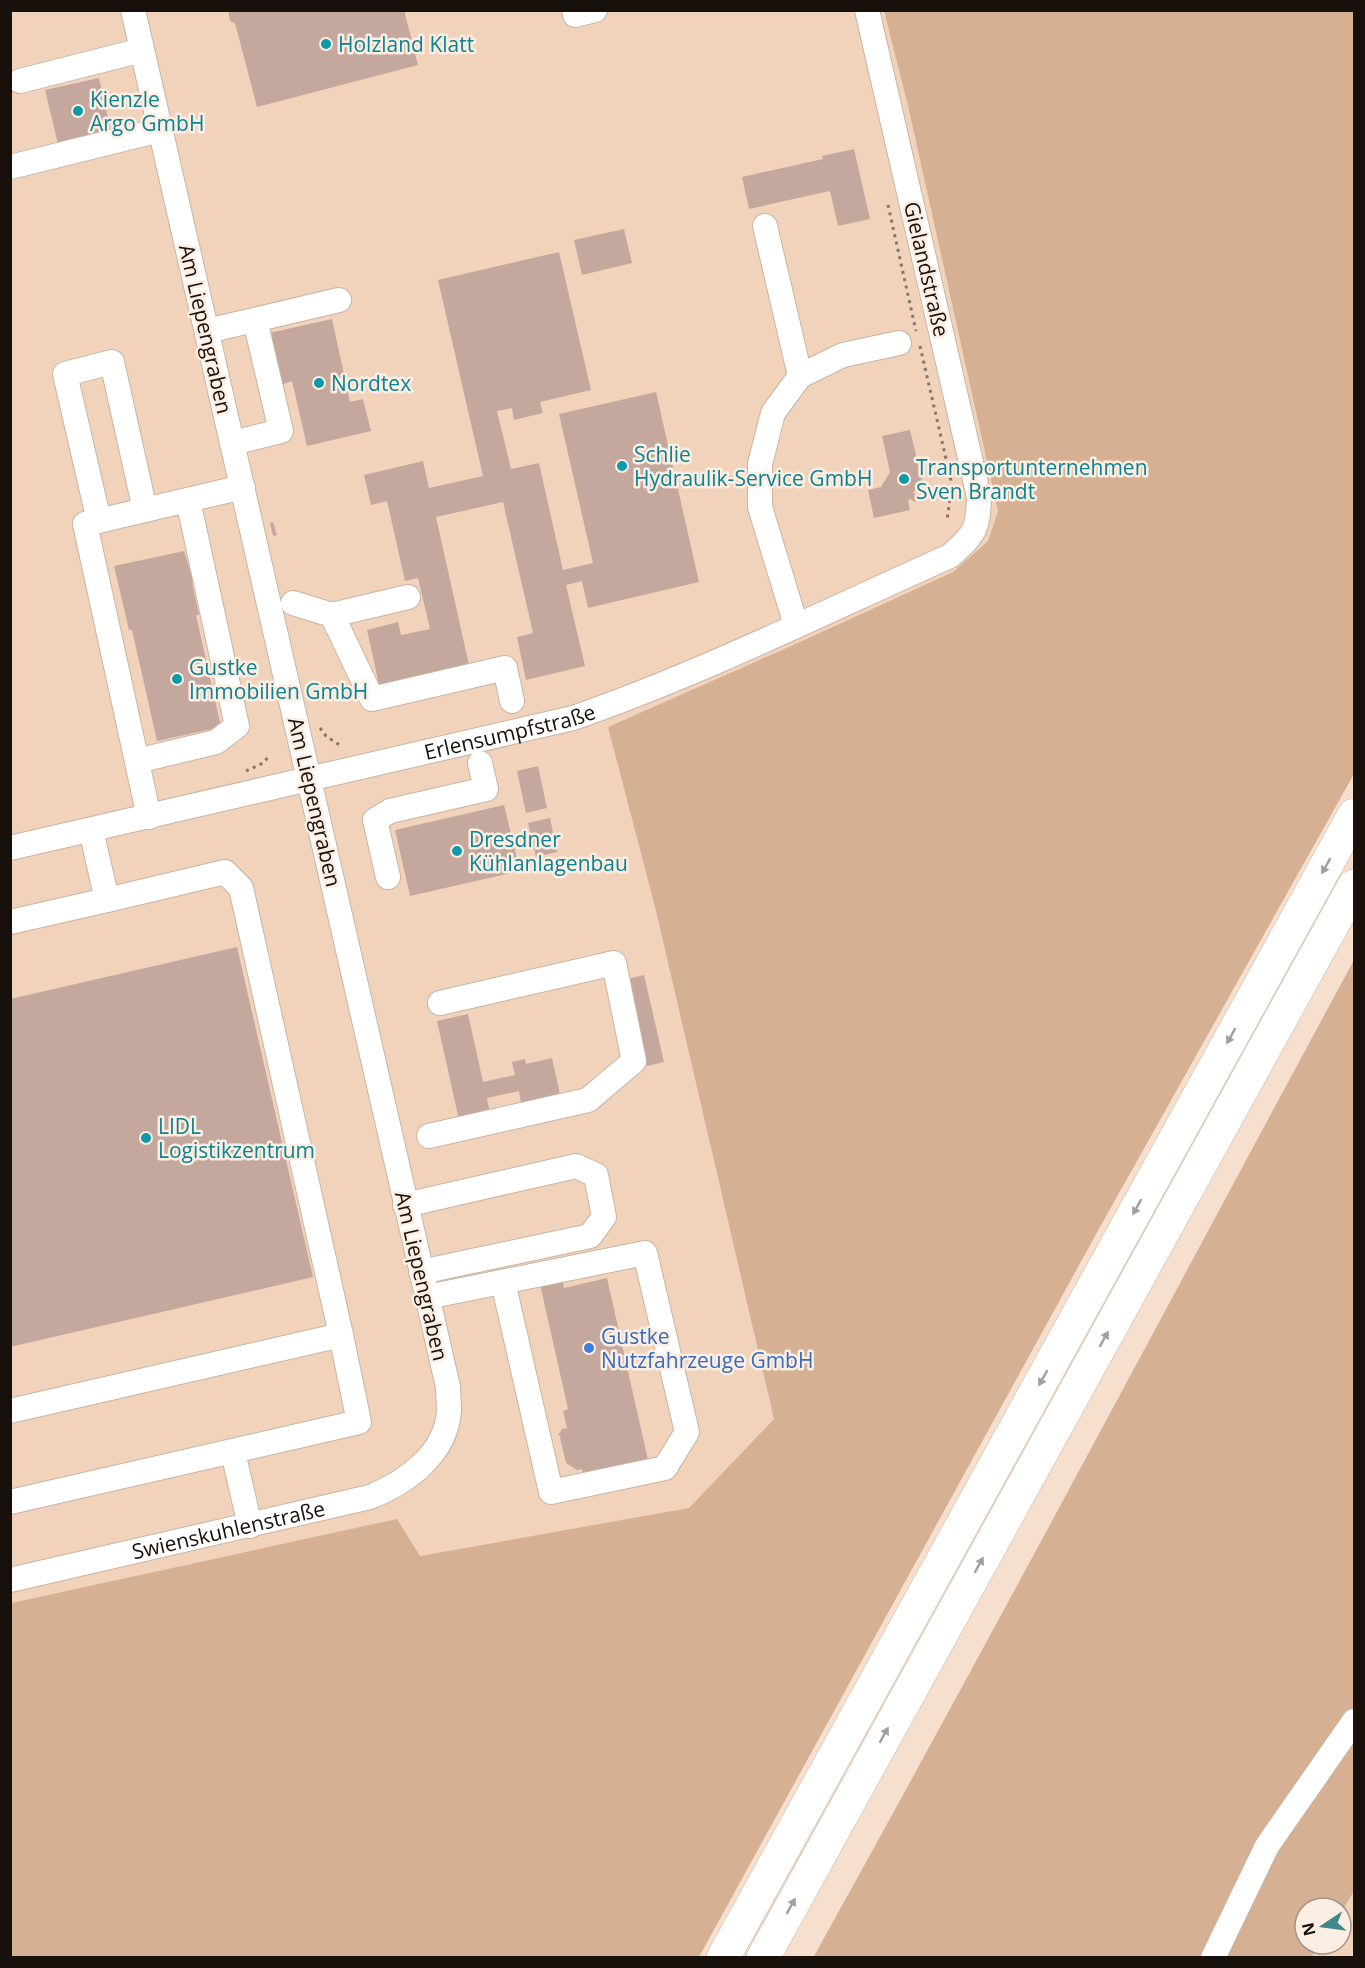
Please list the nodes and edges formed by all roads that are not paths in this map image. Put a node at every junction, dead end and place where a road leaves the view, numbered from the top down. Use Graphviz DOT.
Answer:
graph roads {
  1 [pos="133,10"];
  2 [pos="574,10"];
  3 [pos="595,10"];
  4 [pos="867,10"];
  5 [pos="142,50"];
  6 [pos="20,81"];
  7 [pos="160,130"];
  8 [pos="10,167"];
  9 [pos="765,226"];
  10 [pos="339,300"];
  11 [pos="255,320"];
  12 [pos="207,331"];
  13 [pos="899,343"];
  14 [pos="800,376"];
  15 [pos="232,442"];
  16 [pos="243,487"];
  17 [pos="188,500"];
  18 [pos="145,510"];
  19 [pos="99,520"];
  20 [pos="976,529"];
  21 [pos="408,597"];
  22 [pos="293,603"];
  23 [pos="332,615"];
  24 [pos="796,625"];
  25 [pos="512,701"];
  26 [pos="137,761"];
  27 [pos="480,763"];
  28 [pos="310,778"];
  29 [pos="1354,815"];
  30 [pos="149,816"];
  31 [pos="91,830"];
  32 [pos="10,848"];
  33 [pos="388,877"];
  34 [pos="1354,886"];
  35 [pos="107,900"];
  36 [pos="10,922"];
  37 [pos="440,1003"];
  38 [pos="429,1136"];
  39 [pos="405,1205"];
  40 [pos="421,1272"];
  41 [pos="503,1282"];
  42 [pos="427,1298"];
  43 [pos="341,1335"];
  44 [pos="10,1411"];
  45 [pos="233,1452"];
  46 [pos="433,1453"];
  47 [pos="10,1502"];
  48 [pos="250,1526"];
  49 [pos="10,1580"];
  50 [pos="1354,1721"];
  51 [pos="723,1958"];
  52 [pos="763,1958"];
  53 [pos="1213,1958"];
  1 -- 5 [label="street, Am Liepengraben"];
  2 -- 3 [label="street"];
  4 -- 20 [label="street, Gielandstraße"];
  5 -- 6 [label="street"];
  5 -- 7 [label="street, Am Liepengraben"];
  7 -- 8 [label="street"];
  7 -- 12 [label="street, Am Liepengraben"];
  9 -- 14 [label="street"];
  10 -- 11 [label="street"];
  11 -- 12 [label="street"];
  11 -- 15 [label="street"];
  12 -- 15 [label="street, Am Liepengraben"];
  13 -- 14 [label="street"];
  14 -- 24 [label="street"];
  15 -- 16 [label="street, Am Liepengraben"];
  16 -- 17 [label="street"];
  16 -- 28 [label="street, Am Liepengraben"];
  17 -- 18 [label="street"];
  17 -- 26 [label="street"];
  18 -- 19 [label="street"];
  18 -- 19 [label="street"];
  19 -- 26 [label="street"];
  20 -- 24 [label="street, Erlensumpfstraße"];
  21 -- 23 [label="street"];
  22 -- 23 [label="street"];
  23 -- 25 [label="street"];
  24 -- 28 [label="street, Erlensumpfstraße"];
  26 -- 30 [label="street"];
  27 -- 33 [label="street"];
  28 -- 30 [label="street, Erlensumpfstraße"];
  28 -- 39 [label="street, Am Liepengraben"];
  29 -- 51 [label="highway, one-way"];
  30 -- 31 [label="street, Erlensumpfstraße"];
  31 -- 32 [label="street, Erlensumpfstraße"];
  31 -- 35 [label="street"];
  52 -- 34 [label="highway, one-way"];
  35 -- 36 [label="street"];
  35 -- 43 [label="street"];
  37 -- 38 [label="street"];
  39 -- 40 [label="street, Am Liepengraben"];
  39 -- 40 [label="street"];
  40 -- 42 [label="street, Am Liepengraben"];
  41 -- 41 [label="street"];
  41 -- 42 [label="street"];
  42 -- 46 [label="street, Am Liepengraben"];
  43 -- 44 [label="street"];
  43 -- 45 [label="street"];
  45 -- 47 [label="street"];
  45 -- 48 [label="street"];
  46 -- 48 [label="street, Swienskuhlenstraße"];
  48 -- 49 [label="street, Swienskuhlenstraße"];
  50 -- 53 [label="street"];
}
